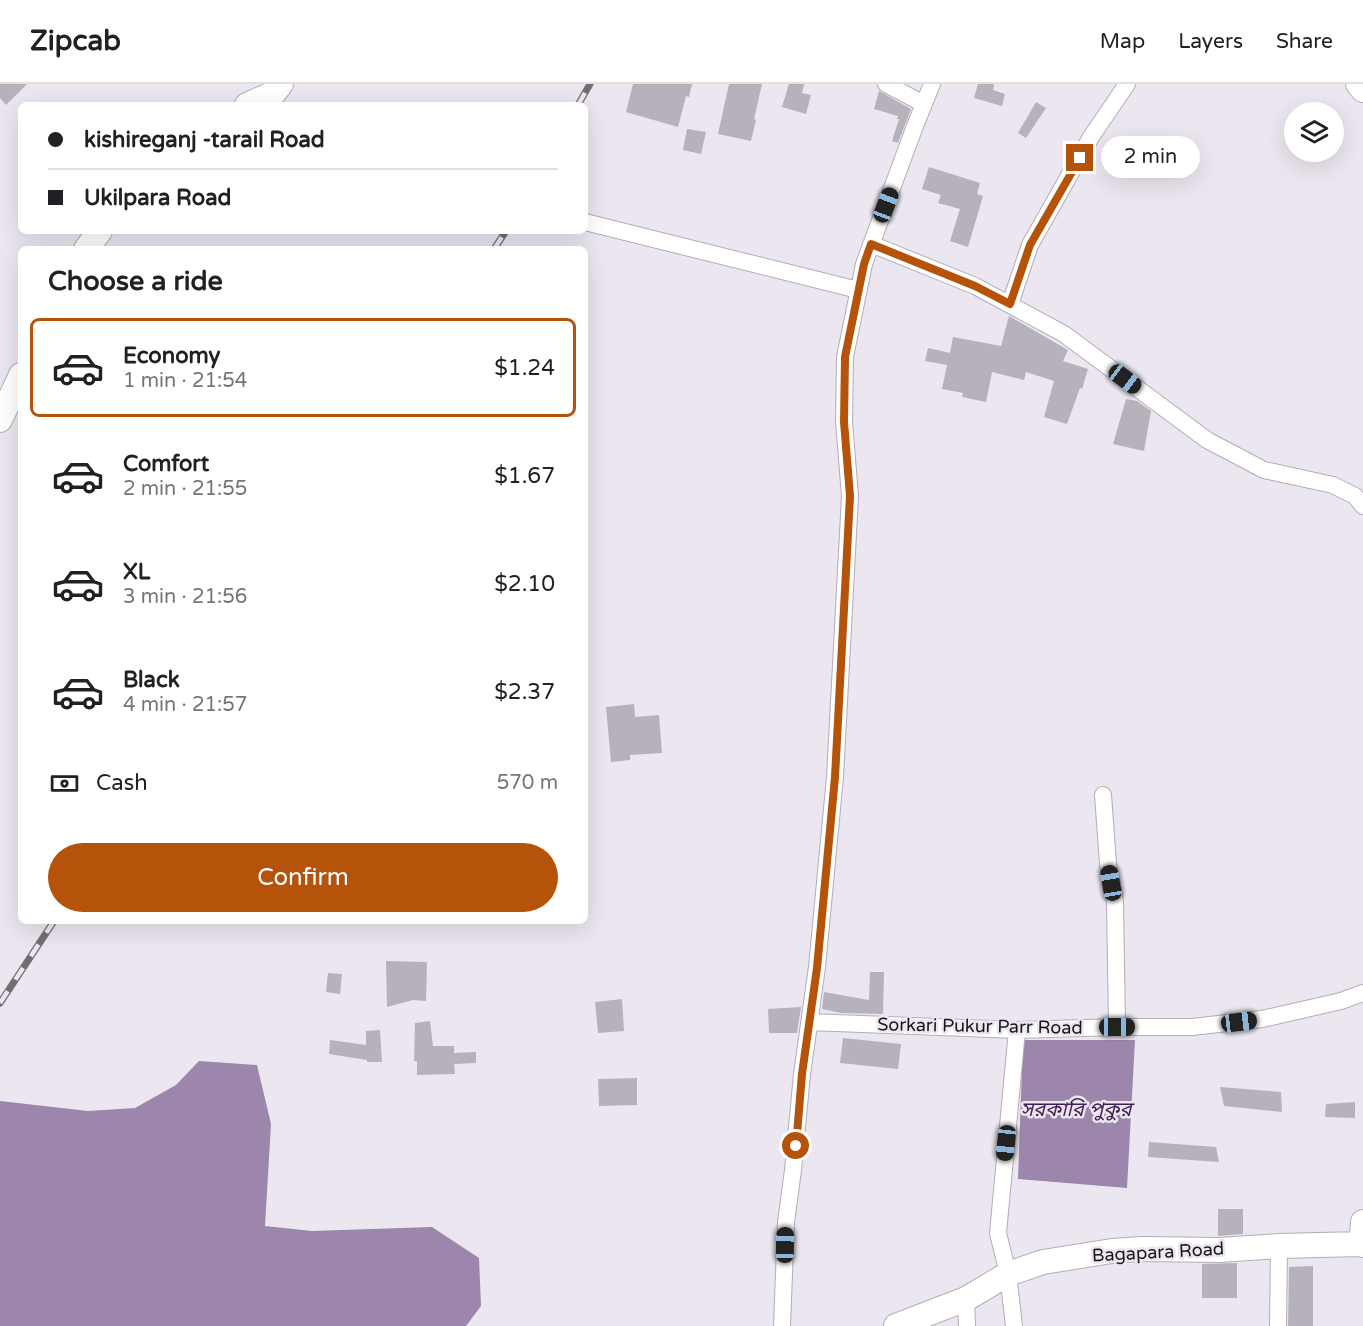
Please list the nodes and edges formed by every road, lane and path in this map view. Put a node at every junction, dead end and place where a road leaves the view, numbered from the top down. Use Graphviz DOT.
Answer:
graph roads {
  1 [pos="281,84"];
  2 [pos="886,84"];
  3 [pos="932,84"];
  4 [pos="1127,84"];
  5 [pos="1358,84"];
  6 [pos="1363,90"];
  7 [pos="254,102"];
  8 [pos="924,104"];
  9 [pos="588,223"];
  10 [pos="98,234"];
  11 [pos="871,244"];
  12 [pos="88,246"];
  13 [pos="858,290"];
  14 [pos="1010,304"];
  15 [pos="18,381"];
  16 [pos="0,420"];
  17 [pos="1363,506"];
  18 [pos="1103,795"];
  19 [pos="1363,993"];
  20 [pos="810,1022"];
  21 [pos="1117,1027"];
  22 [pos="1017,1030"];
  23 [pos="1362,1237"];
  24 [pos="1279,1246"];
  25 [pos="1008,1274"];
  26 [pos="966,1299"];
  27 [pos="782,1326"];
  28 [pos="896,1326"];
  29 [pos="967,1326"];
  30 [pos="1014,1326"];
  31 [pos="1278,1326"];
  1 -- 7 [label="street"];
  2 -- 8 [label="street"];
  3 -- 8 [label="street"];
  4 -- 14 [label="street"];
  5 -- 6 [label="street"];
  8 -- 11 [label="street"];
  9 -- 13 [label="street"];
  10 -- 12 [label="street"];
  11 -- 13 [label="street"];
  11 -- 14 [label="street"];
  13 -- 20 [label="street"];
  14 -- 17 [label="street"];
  15 -- 16 [label="street"];
  18 -- 21 [label="street"];
  19 -- 21 [label="street, Sorkari Pukur Parr Road"];
  20 -- 22 [label="street, Sorkari Pukur Parr Road"];
  20 -- 27 [label="street"];
  21 -- 22 [label="street, Sorkari Pukur Parr Road"];
  22 -- 25 [label="street"];
  23 -- 24 [label="street, Bagapara Road"];
  24 -- 25 [label="street, Bagapara Road"];
  24 -- 31 [label="street"];
  25 -- 26 [label="street, Bagapara Road"];
  25 -- 30 [label="street"];
  26 -- 28 [label="street, Bagapara Road"];
  26 -- 29 [label="street"];
}
